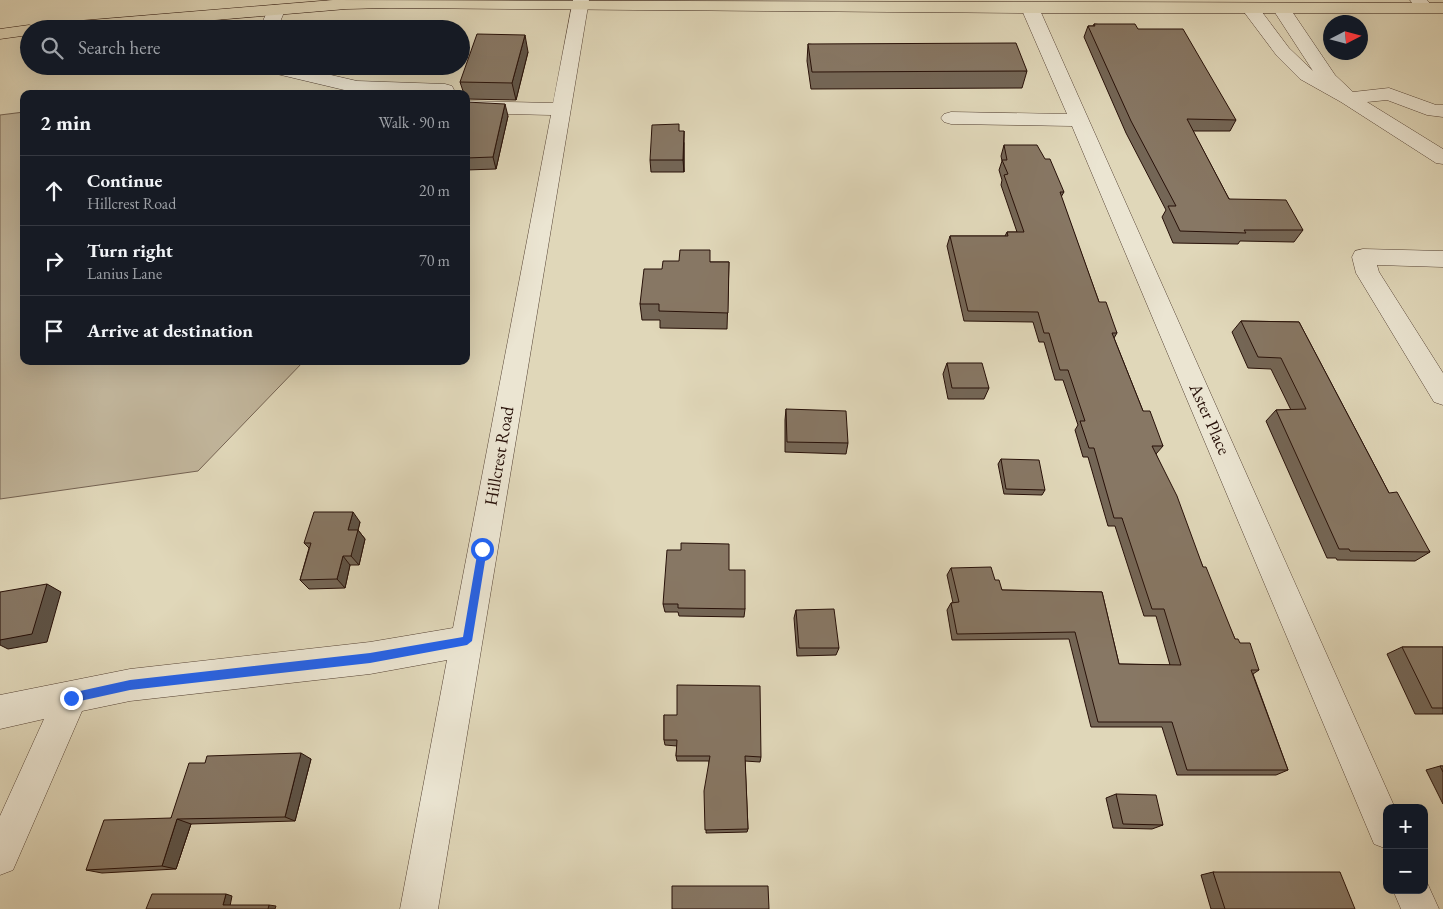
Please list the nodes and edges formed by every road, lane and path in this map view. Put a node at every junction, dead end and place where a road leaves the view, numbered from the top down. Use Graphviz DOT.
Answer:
graph roads {
  1 [pos="344,2"];
  2 [pos="581,2"];
  3 [pos="1115,4"];
  4 [pos="1222,4"];
  5 [pos="1422,4"];
  6 [pos="1030,8"];
  7 [pos="1250,8"];
  8 [pos="1281,8"];
  9 [pos="1443,8"];
  10 [pos="276,10"];
  11 [pos="153,20"];
  12 [pos="272,20"];
  13 [pos="20,31"];
  14 [pos="0,34"];
  15 [pos="306,75"];
  16 [pos="444,90"];
  17 [pos="1348,98"];
  18 [pos="470,107"];
  19 [pos="561,109"];
  20 [pos="1443,111"];
  21 [pos="951,118"];
  22 [pos="1079,120"];
  23 [pos="1443,158"];
  24 [pos="1440,263"];
  25 [pos="1443,395"];
  26 [pos="467,641"];
  27 [pos="71,698"];
  28 [pos="0,712"];
  29 [pos="1383,823"];
  30 [pos="0,857"];
  31 [pos="1414,894"];
  32 [pos="419,909"];
  33 [pos="1420,909"];
  1 -- 2 [label="main road"];
  1 -- 10 [label="main road"];
  2 -- 6 [label="main road"];
  2 -- 19 [label="street, Hillcrest Road"];
  3 -- 4 [label="main road"];
  3 -- 6 [label="main road"];
  4 -- 7 [label="main road"];
  5 -- 8 [label="main road"];
  5 -- 9 [label="main road"];
  6 -- 22 [label="street, Aster Place"];
  7 -- 8 [label="main road"];
  7 -- 17 [label="street"];
  8 -- 17 [label="street"];
  10 -- 11 [label="main road"];
  10 -- 12 [label="street"];
  13 -- 14 [label="main road"];
  15 -- 16 [label="street"];
  17 -- 20 [label="street"];
  17 -- 23 [label="street"];
  18 -- 19 [label="street"];
  19 -- 26 [label="street, Hillcrest Road"];
  21 -- 22 [label="street"];
  22 -- 29 [label="street, Aster Place"];
  24 -- 25 [label="street"];
  26 -- 27 [label="street"];
  26 -- 32 [label="street, Hillcrest Road"];
  27 -- 28 [label="street"];
  27 -- 30 [label="street"];
  31 -- 33 [label="street"];
}
